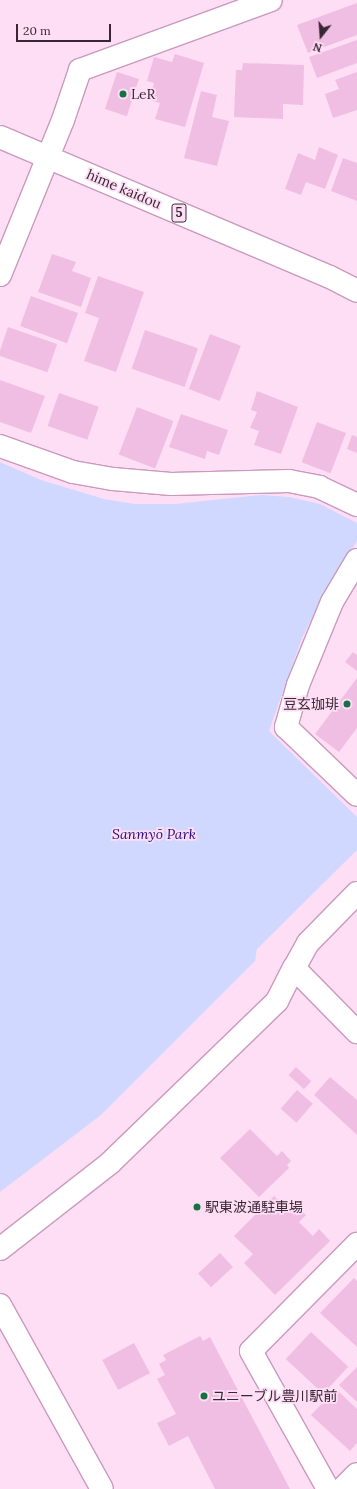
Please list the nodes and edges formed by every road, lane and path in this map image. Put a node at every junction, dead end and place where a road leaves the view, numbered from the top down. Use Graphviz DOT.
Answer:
graph roads {
  1 [pos="270,0"];
  2 [pos="0,137"];
  3 [pos="49,157"];
  4 [pos="0,274"];
  5 [pos="357,291"];
  6 [pos="0,446"];
  7 [pos="357,505"];
  8 [pos="357,560"];
  9 [pos="357,795"];
  10 [pos="357,892"];
  11 [pos="294,968"];
  12 [pos="357,1032"];
  13 [pos="357,1244"];
  14 [pos="0,1249"];
  15 [pos="0,1305"];
  16 [pos="357,1474"];
  17 [pos="102,1489"];
  18 [pos="328,1489"];
  19 [pos="342,1489"];
  1 -- 3 [label="street"];
  2 -- 3 [label="street, hime kaidou / 5"];
  3 -- 4 [label="street"];
  3 -- 5 [label="street, hime kaidou / 5"];
  6 -- 7 [label="street"];
  8 -- 9 [label="street"];
  10 -- 11 [label="street"];
  11 -- 12 [label="street"];
  11 -- 14 [label="street"];
  13 -- 18 [label="street"];
  15 -- 17 [label="street"];
  16 -- 19 [label="street"];
}
